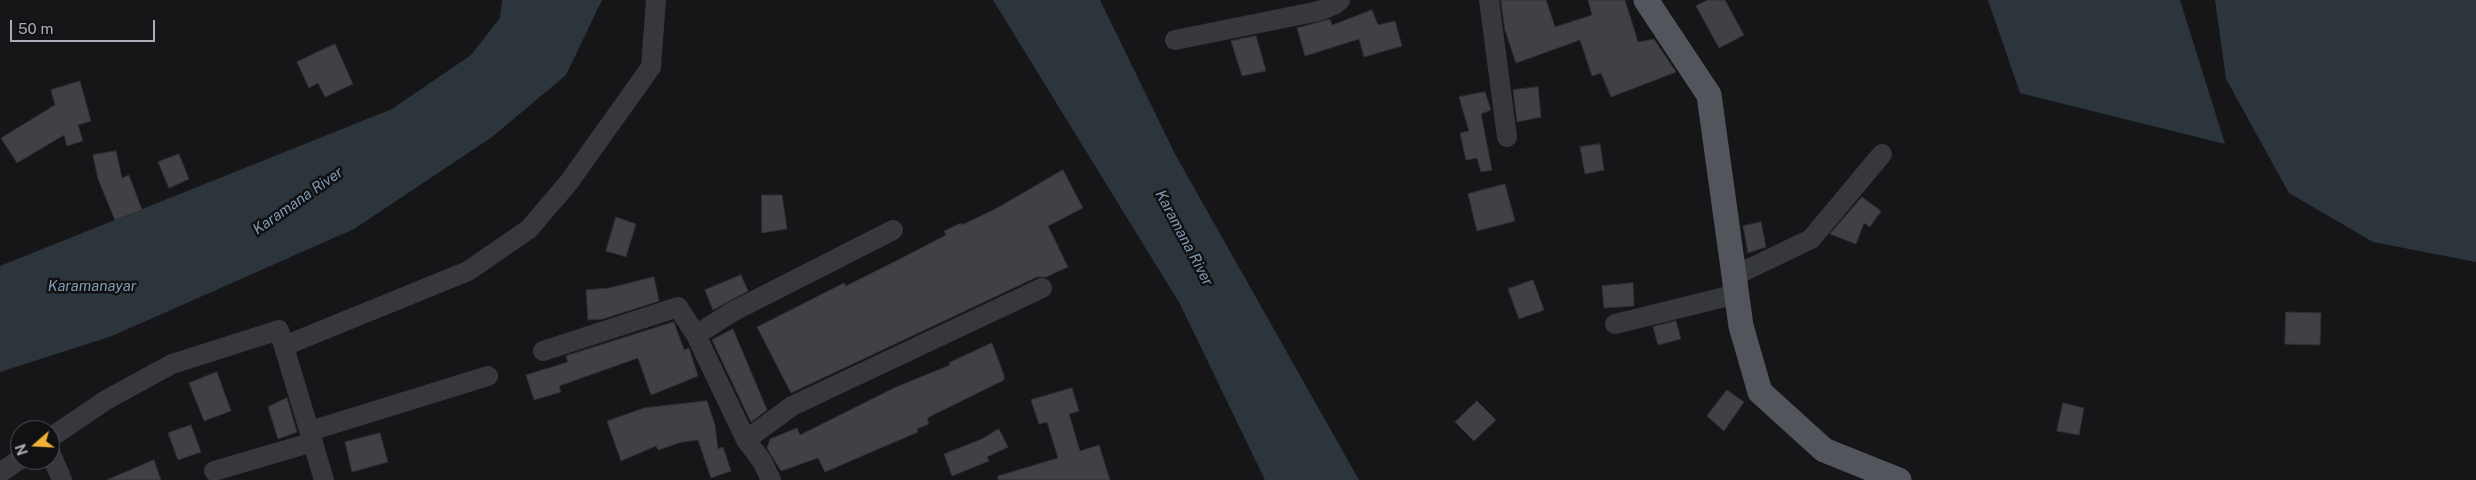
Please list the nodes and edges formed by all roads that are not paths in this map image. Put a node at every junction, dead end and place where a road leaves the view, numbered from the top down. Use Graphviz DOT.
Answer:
graph roads {
  1 [pos="656,0"];
  2 [pos="1340,0"];
  3 [pos="1489,0"];
  4 [pos="1646,0"];
  5 [pos="1175,40"];
  6 [pos="1507,137"];
  7 [pos="1882,154"];
  8 [pos="893,230"];
  9 [pos="1736,285"];
  10 [pos="1042,288"];
  11 [pos="1615,324"];
  12 [pos="696,335"];
  13 [pos="284,346"];
  14 [pos="542,351"];
  15 [pos="488,376"];
  16 [pos="60,431"];
  17 [pos="311,437"];
  18 [pos="746,440"];
  19 [pos="214,470"];
  20 [pos="324,480"];
  21 [pos="771,480"];
  22 [pos="1898,480"];
  1 -- 13 [label="street"];
  2 -- 5 [label="street"];
  3 -- 6 [label="street"];
  4 -- 9 [label="main road"];
  7 -- 9 [label="street"];
  8 -- 12 [label="street"];
  9 -- 11 [label="street"];
  9 -- 22 [label="main road"];
  10 -- 18 [label="street"];
  12 -- 14 [label="street"];
  12 -- 18 [label="street"];
  13 -- 16 [label="street"];
  13 -- 17 [label="street"];
  15 -- 17 [label="street"];
  17 -- 19 [label="street"];
  17 -- 20 [label="street"];
  18 -- 21 [label="street"];
}
